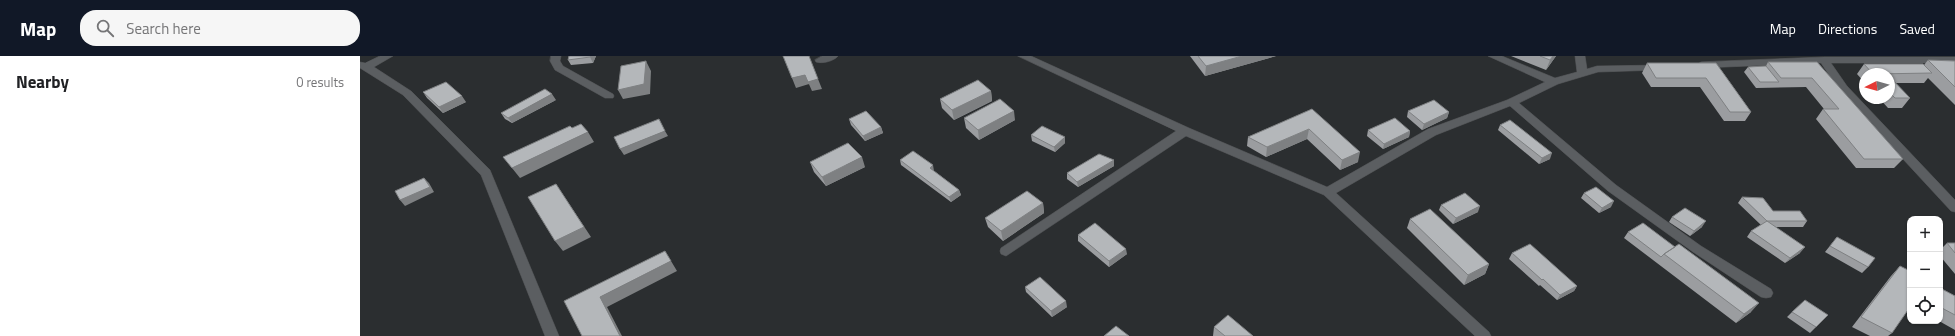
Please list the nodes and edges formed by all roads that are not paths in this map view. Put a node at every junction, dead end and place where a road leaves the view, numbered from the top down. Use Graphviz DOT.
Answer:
graph roads {
  1 [pos="388,56"];
  2 [pos="556,56"];
  3 [pos="833,56"];
  4 [pos="1023,56"];
  5 [pos="1493,56"];
  6 [pos="1580,56"];
  7 [pos="820,60"];
  8 [pos="1824,60"];
  9 [pos="1955,60"];
  10 [pos="1691,65"];
  11 [pos="363,66"];
  12 [pos="1668,66"];
  13 [pos="1582,73"];
  14 [pos="1554,82"];
  15 [pos="609,96"];
  16 [pos="1511,102"];
  17 [pos="1185,131"];
  18 [pos="1328,192"];
  19 [pos="1955,208"];
  20 [pos="1006,251"];
  21 [pos="1766,293"];
  22 [pos="552,336"];
  23 [pos="1484,336"];
  1 -- 11 [label="street"];
  2 -- 15 [label="street"];
  3 -- 7 [label="street"];
  4 -- 17 [label="street"];
  5 -- 14 [label="street"];
  6 -- 13 [label="street"];
  8 -- 9 [label="street"];
  8 -- 10 [label="street"];
  8 -- 19 [label="street"];
  11 -- 22 [label="street"];
  12 -- 13 [label="street"];
  13 -- 14 [label="street"];
  14 -- 16 [label="street"];
  16 -- 18 [label="street"];
  16 -- 21 [label="street"];
  17 -- 18 [label="street"];
  17 -- 20 [label="street"];
  18 -- 23 [label="street"];
}
